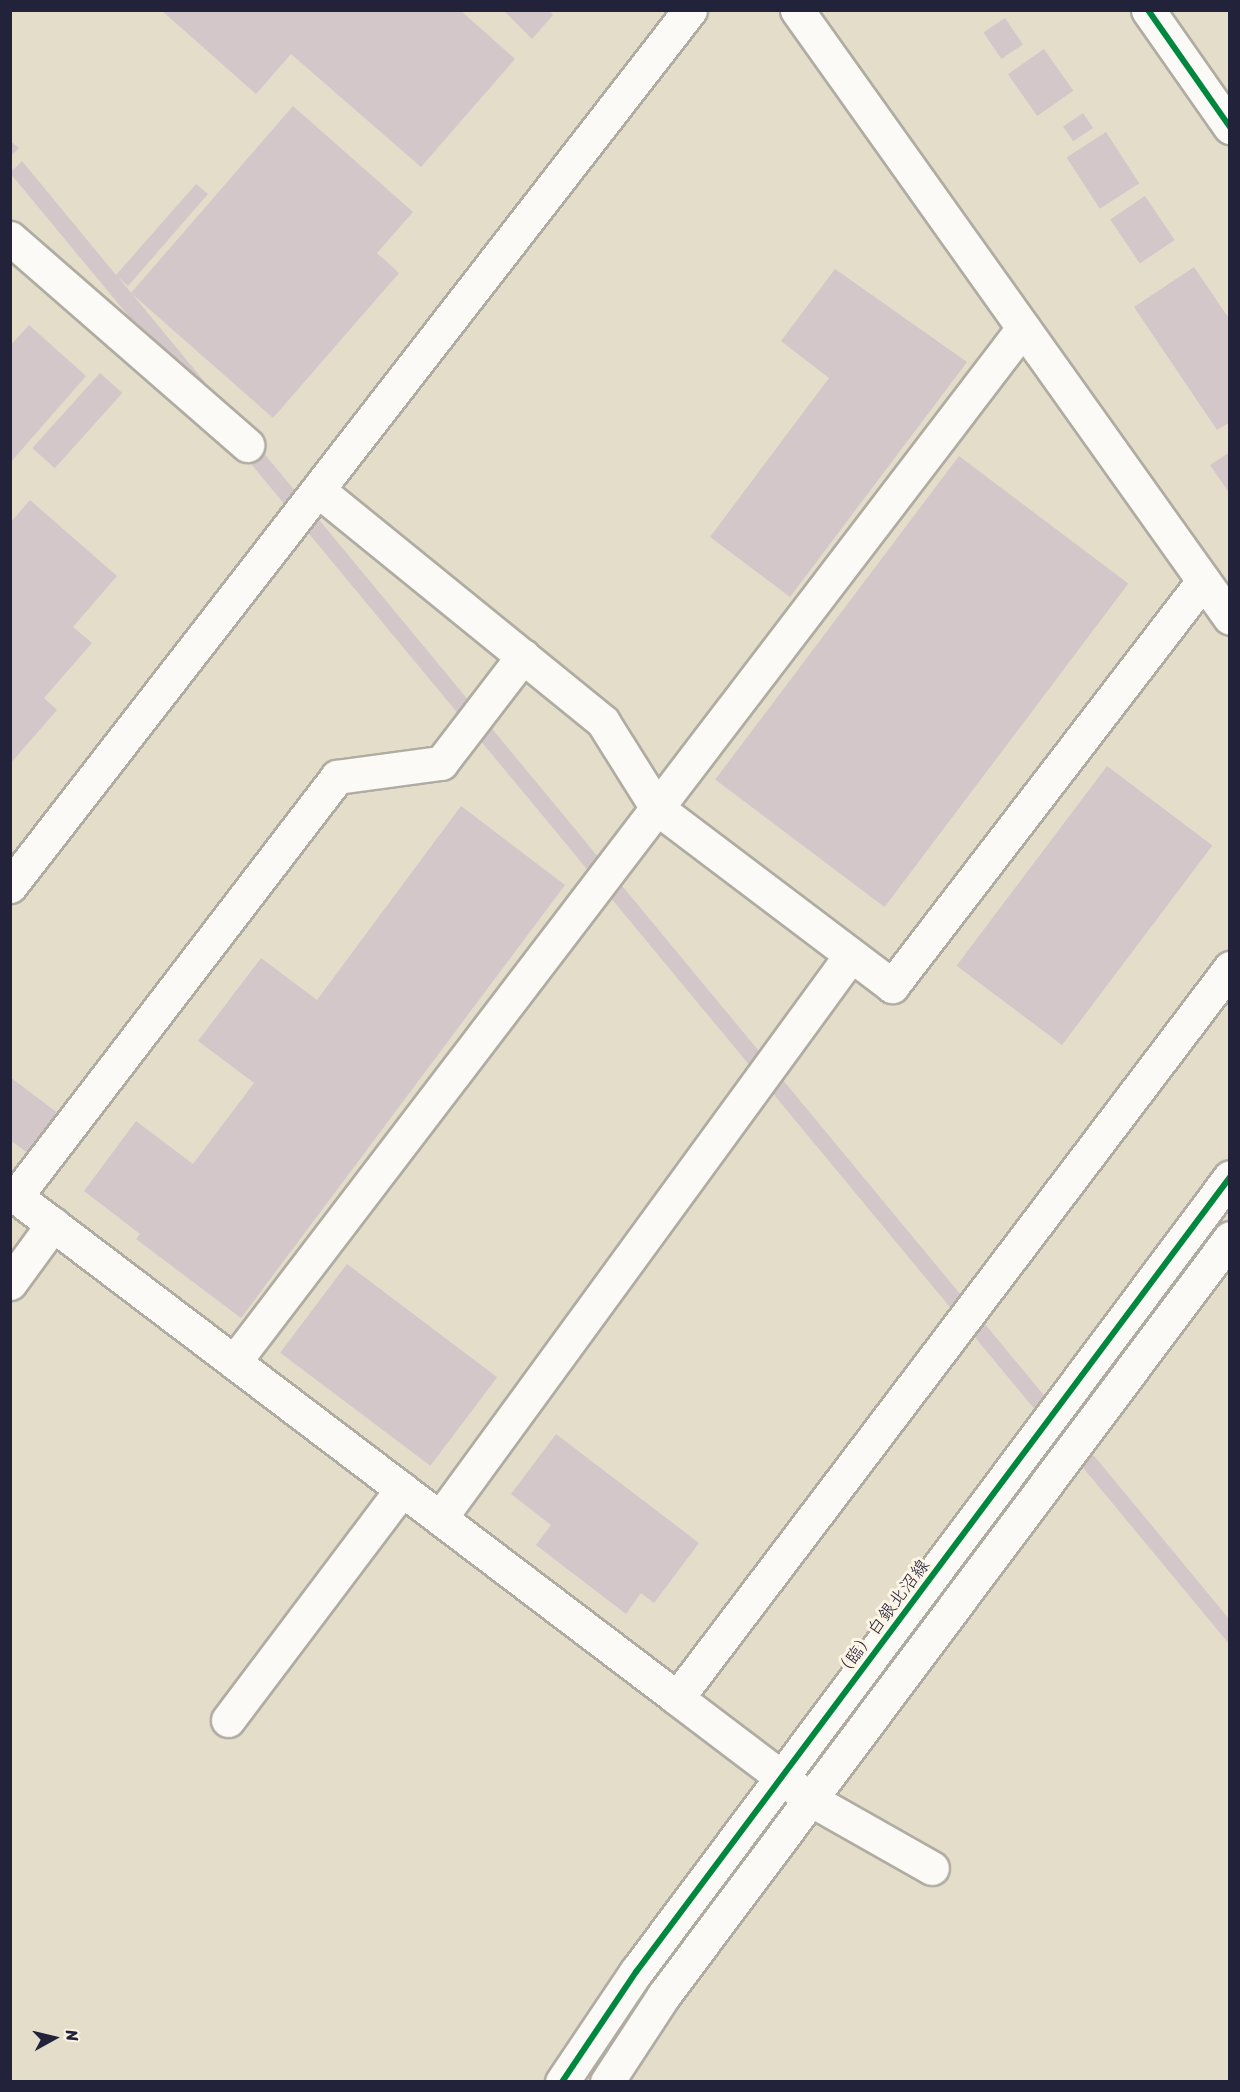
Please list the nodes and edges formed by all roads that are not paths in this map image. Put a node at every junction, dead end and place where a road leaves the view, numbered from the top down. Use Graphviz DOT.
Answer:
graph roads {
  1 [pos="690,10"];
  2 [pos="797,10"];
  3 [pos="1149,10"];
  4 [pos="1230,127"];
  5 [pos="10,237"];
  6 [pos="1023,328"];
  7 [pos="248,445"];
  8 [pos="318,490"];
  9 [pos="1203,581"];
  10 [pos="1230,618"];
  11 [pos="523,656"];
  12 [pos="657,808"];
  13 [pos="10,886"];
  14 [pos="851,955"];
  15 [pos="1230,968"];
  16 [pos="1230,1177"];
  17 [pos="13,1194"];
  18 [pos="53,1224"];
  19 [pos="1230,1238"];
  20 [pos="10,1283"];
  21 [pos="234,1362"];
  22 [pos="402,1489"];
  23 [pos="440,1518"];
  24 [pos="677,1698"];
  25 [pos="228,1720"];
  26 [pos="782,1777"];
  27 [pos="810,1799"];
  28 [pos="932,1868"];
  29 [pos="562,2082"];
  30 [pos="607,2082"];
  1 -- 8 [label="street"];
  2 -- 6 [label="street"];
  3 -- 4 [label="street"];
  5 -- 7 [label="street"];
  6 -- 9 [label="street"];
  6 -- 12 [label="street"];
  8 -- 11 [label="street"];
  8 -- 13 [label="street"];
  9 -- 10 [label="street"];
  9 -- 14 [label="street"];
  11 -- 12 [label="street"];
  11 -- 17 [label="street"];
  12 -- 14 [label="street"];
  12 -- 21 [label="street"];
  14 -- 23 [label="street"];
  15 -- 24 [label="street"];
  16 -- 26 [label="street, （臨）白銀北沼線"];
  17 -- 18 [label="street"];
  18 -- 20 [label="street"];
  18 -- 21 [label="street"];
  19 -- 27 [label="street"];
  21 -- 22 [label="street"];
  22 -- 23 [label="street"];
  22 -- 25 [label="street"];
  23 -- 24 [label="street"];
  24 -- 26 [label="street"];
  26 -- 27 [label="street"];
  26 -- 29 [label="street, （臨）白銀北沼線"];
  27 -- 28 [label="street"];
  27 -- 30 [label="street"];
}
